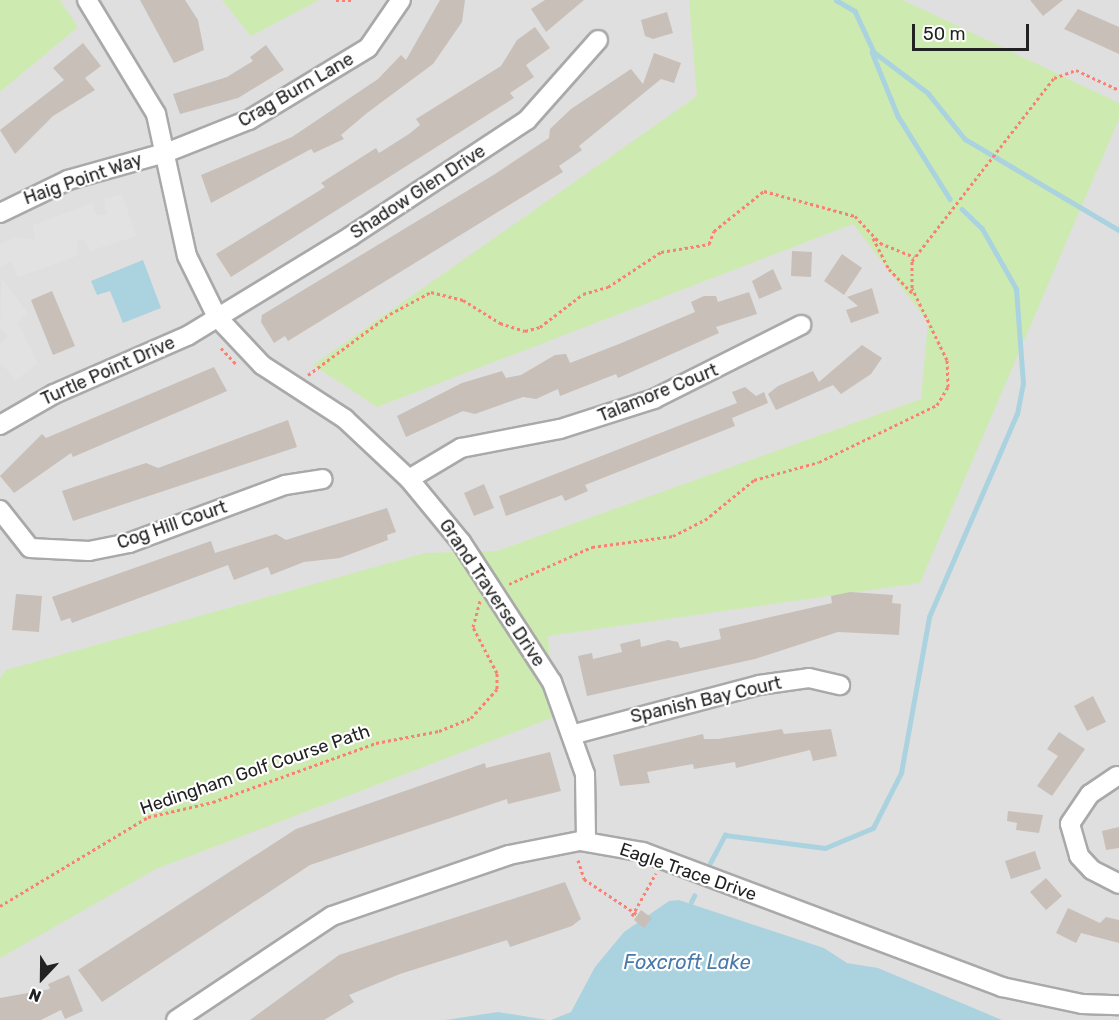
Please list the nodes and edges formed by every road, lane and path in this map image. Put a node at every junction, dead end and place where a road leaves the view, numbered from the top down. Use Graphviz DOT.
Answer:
graph roads {
  1 [pos="87,0"];
  2 [pos="336,0"];
  3 [pos="352,0"];
  4 [pos="401,0"];
  5 [pos="598,40"];
  6 [pos="1119,90"];
  7 [pos="168,152"];
  8 [pos="0,213"];
  9 [pos="873,236"];
  10 [pos="914,258"];
  11 [pos="916,296"];
  12 [pos="217,317"];
  13 [pos="801,325"];
  14 [pos="306,376"];
  15 [pos="0,425"];
  16 [pos="323,479"];
  17 [pos="409,479"];
  18 [pos="0,510"];
  19 [pos="509,584"];
  20 [pos="481,598"];
  21 [pos="840,685"];
  22 [pos="575,734"];
  23 [pos="1117,776"];
  24 [pos="586,841"];
  25 [pos="578,860"];
  26 [pos="656,873"];
  27 [pos="1119,884"];
  28 [pos="0,906"];
  29 [pos="1119,1005"];
  30 [pos="183,1018"];
  1 -- 7 [label="street, Grand Traverse Drive"];
  2 -- 3 [label="path"];
  4 -- 7 [label="street, Crag Burn Lane"];
  5 -- 12 [label="street, Shadow Glen Drive"];
  6 -- 10 [label="path"];
  7 -- 8 [label="street, Haig Point Way"];
  7 -- 12 [label="street, Grand Traverse Drive"];
  9 -- 10 [label="path"];
  9 -- 11 [label="path"];
  9 -- 14 [label="path"];
  10 -- 11 [label="path"];
  11 -- 19 [label="path"];
  12 -- 15 [label="street, Turtle Point Drive"];
  12 -- 17 [label="street, Grand Traverse Drive"];
  13 -- 17 [label="street, Talamore Court"];
  16 -- 18 [label="street, Cog Hill Court"];
  17 -- 22 [label="street, Grand Traverse Drive"];
  20 -- 28 [label="path, Hedingham Golf Course Path"];
  21 -- 22 [label="street, Spanish Bay Court"];
  22 -- 24 [label="street, Grand Traverse Drive"];
  23 -- 27 [label="street"];
  24 -- 29 [label="street, Eagle Trace Drive"];
  24 -- 30 [label="street, Eagle Trace Drive"];
  25 -- 26 [label="path"];
}
